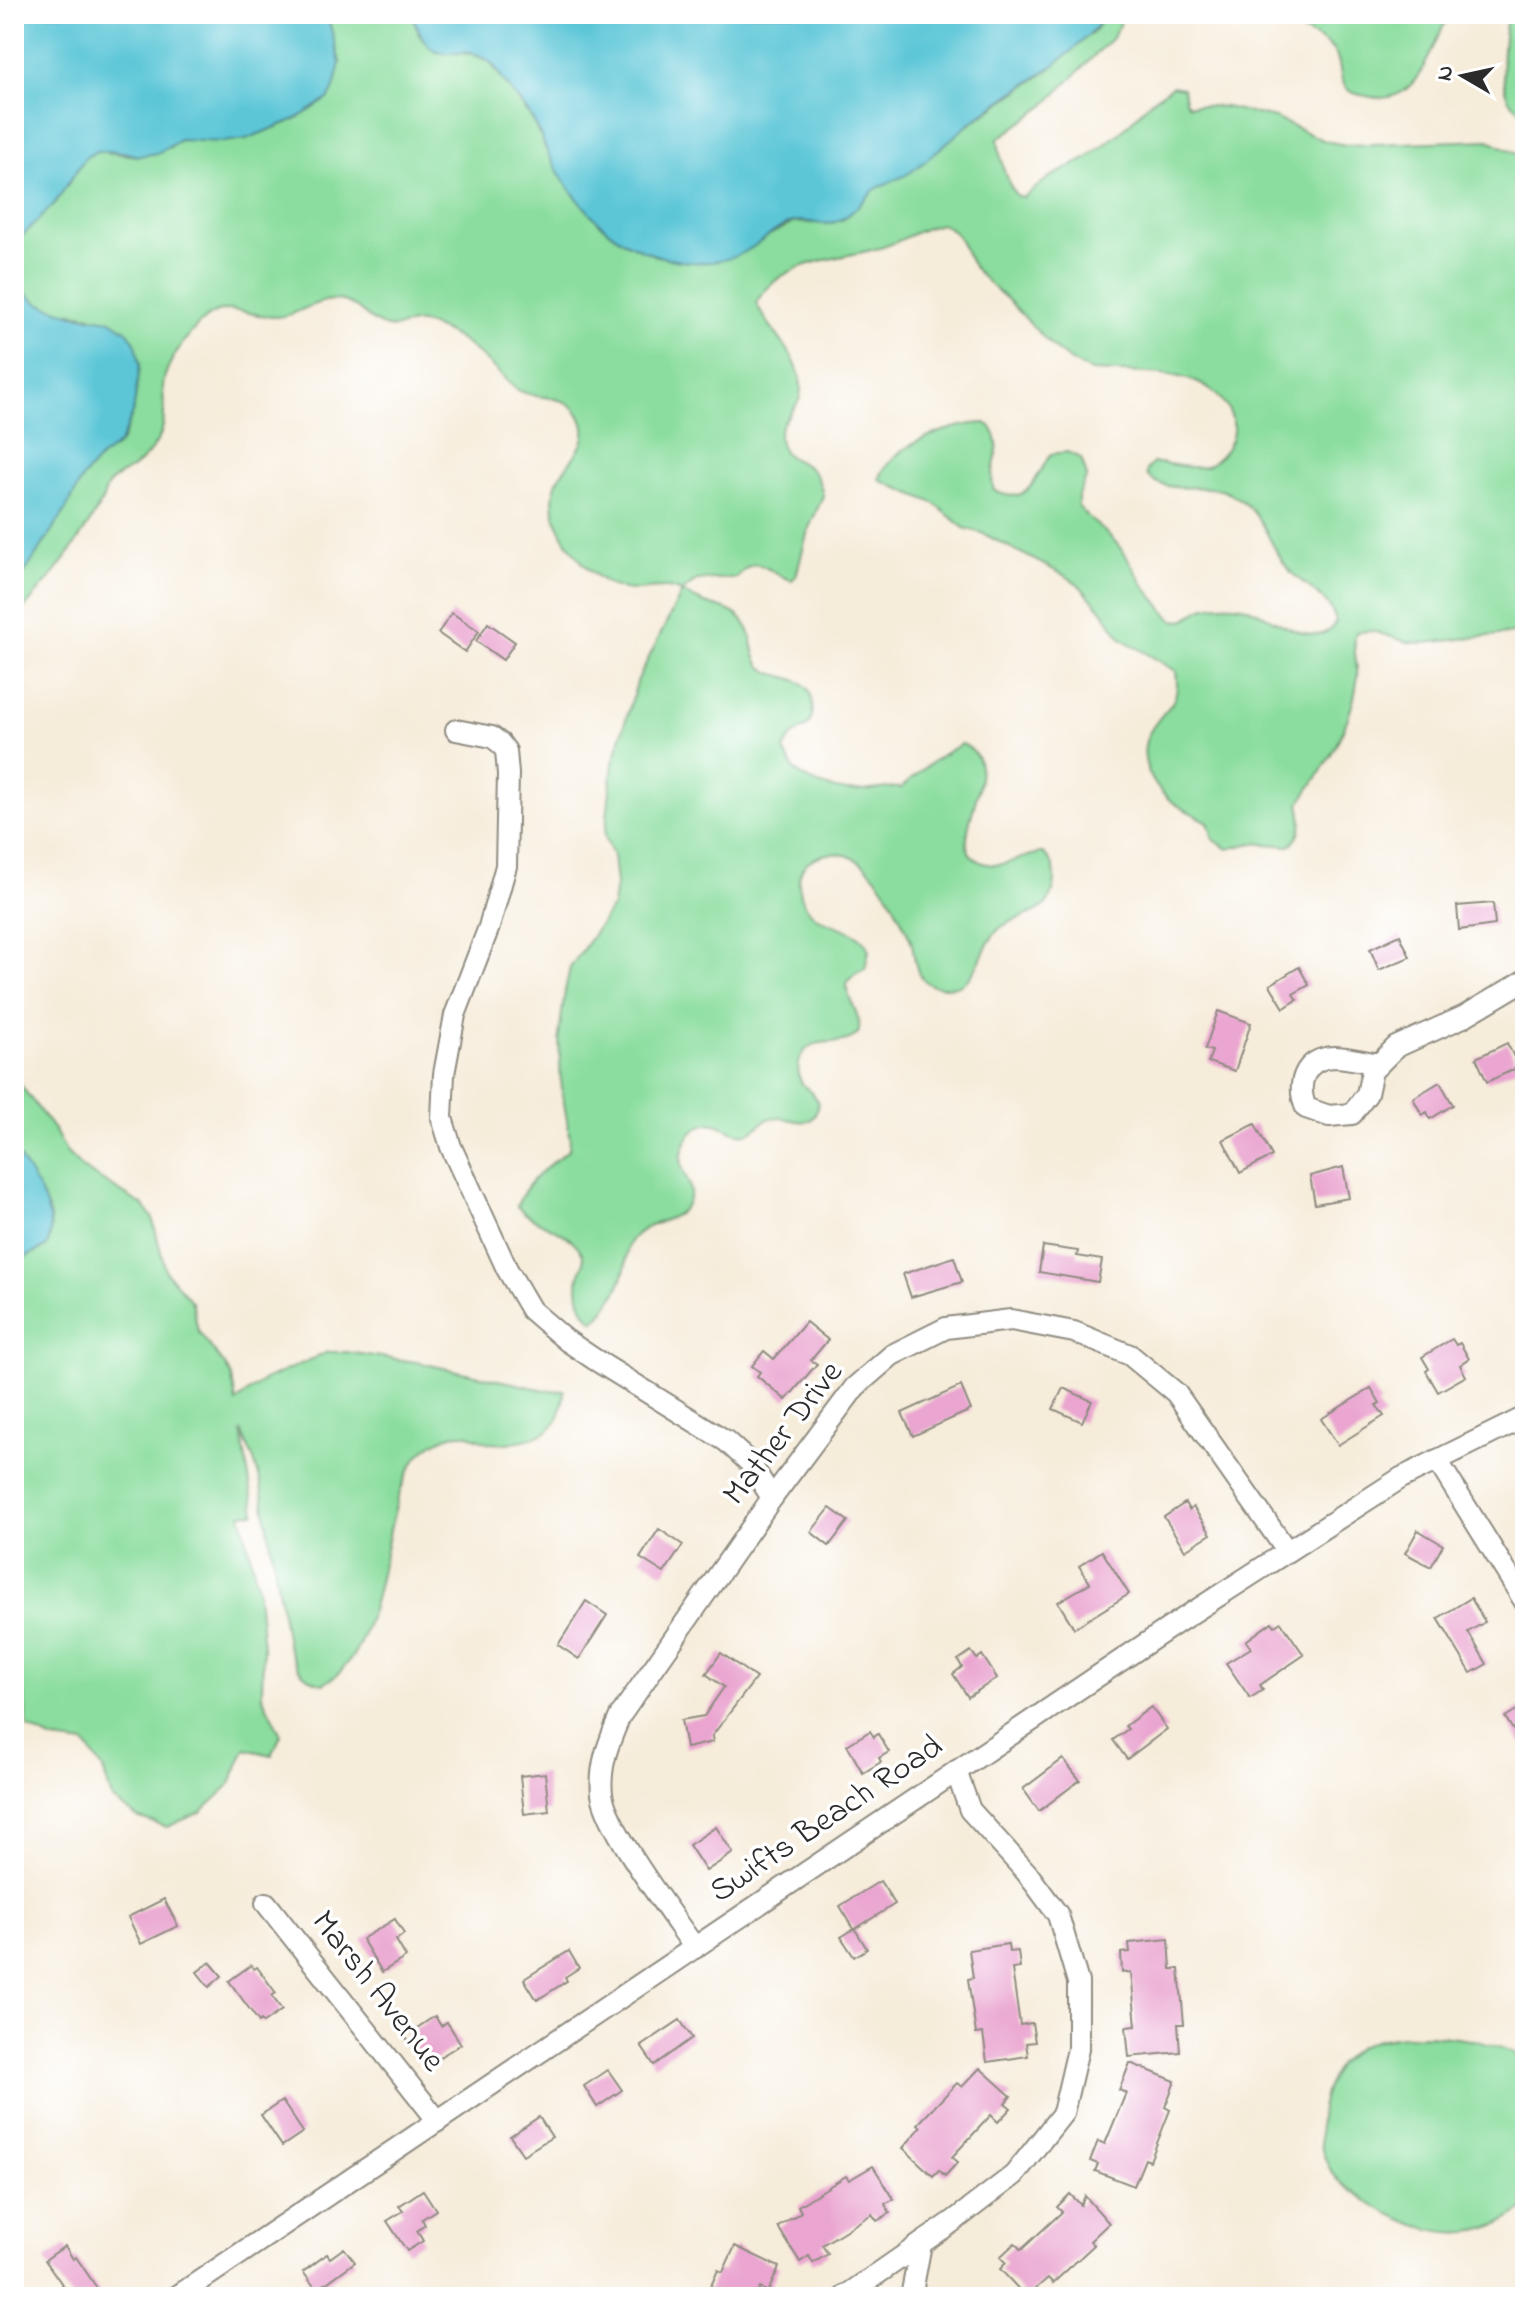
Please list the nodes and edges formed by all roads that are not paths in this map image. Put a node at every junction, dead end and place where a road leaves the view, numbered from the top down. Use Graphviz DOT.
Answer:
graph roads {
  1 [pos="456,730"];
  2 [pos="1525,980"];
  3 [pos="1379,1064"];
  4 [pos="1525,1417"];
  5 [pos="1437,1460"];
  6 [pos="772,1498"];
  7 [pos="1287,1551"];
  8 [pos="1525,1602"];
  9 [pos="956,1771"];
  10 [pos="266,1903"];
  11 [pos="695,1948"];
  12 [pos="438,2121"];
  13 [pos="921,2244"];
  14 [pos="176,2297"];
  15 [pos="844,2297"];
  16 [pos="911,2297"];
  1 -- 6 [label="street"];
  2 -- 3 [label="street"];
  4 -- 5 [label="street, Swifts Beach Road"];
  5 -- 7 [label="street, Swifts Beach Road"];
  5 -- 8 [label="street"];
  6 -- 7 [label="street, Mather Drive"];
  6 -- 11 [label="street, Mather Drive"];
  7 -- 9 [label="street, Swifts Beach Road"];
  9 -- 11 [label="street, Swifts Beach Road"];
  9 -- 13 [label="street"];
  10 -- 12 [label="street, Marsh Avenue"];
  11 -- 12 [label="street, Swifts Beach Road"];
  12 -- 14 [label="street, Swifts Beach Road"];
  13 -- 15 [label="street"];
  13 -- 16 [label="street"];
}
